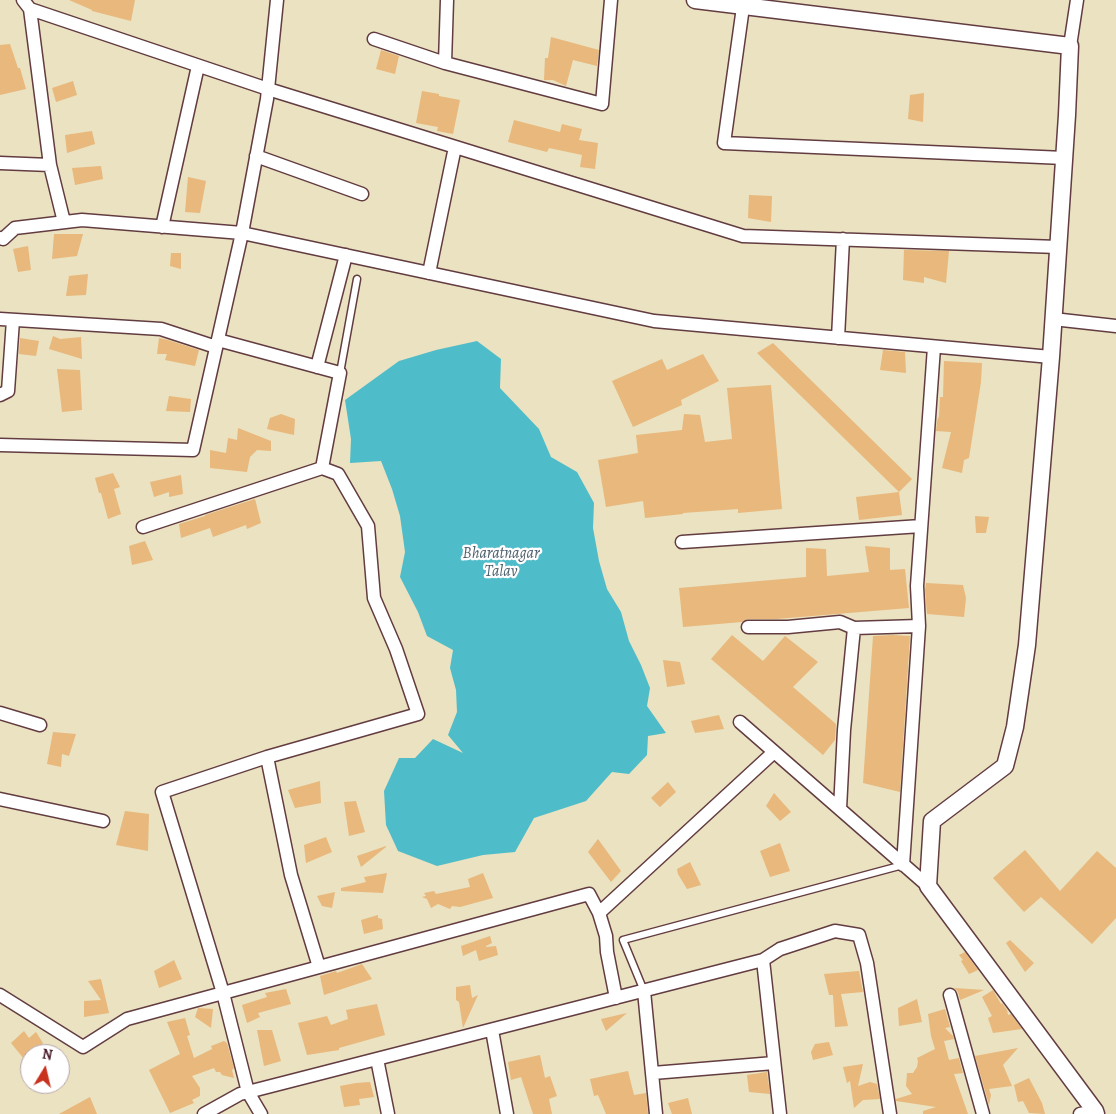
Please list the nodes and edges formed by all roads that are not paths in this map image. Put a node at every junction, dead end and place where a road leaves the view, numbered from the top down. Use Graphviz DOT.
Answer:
graph roads {
  1 [pos="276,0"];
  2 [pos="447,0"];
  3 [pos="611,0"];
  4 [pos="695,0"];
  5 [pos="1077,0"];
  6 [pos="744,3"];
  7 [pos="27,4"];
  8 [pos="374,39"];
  9 [pos="1070,46"];
  10 [pos="445,63"];
  11 [pos="198,66"];
  12 [pos="268,89"];
  13 [pos="456,147"];
  14 [pos="256,156"];
  15 [pos="1064,158"];
  16 [pos="0,163"];
  17 [pos="50,165"];
  18 [pos="362,194"];
  19 [pos="64,222"];
  20 [pos="162,226"];
  21 [pos="242,233"];
  22 [pos="0,238"];
  23 [pos="844,239"];
  24 [pos="1058,247"];
  25 [pos="346,255"];
  26 [pos="429,273"];
  27 [pos="357,280"];
  28 [pos="6,319"];
  29 [pos="1053,319"];
  30 [pos="1116,326"];
  31 [pos="838,338"];
  32 [pos="217,344"];
  33 [pos="934,347"];
  34 [pos="1051,357"];
  35 [pos="317,367"];
  36 [pos="340,373"];
  37 [pos="0,395"];
  38 [pos="0,445"];
  39 [pos="322,468"];
  40 [pos="921,526"];
  41 [pos="143,528"];
  42 [pos="682,542"];
  43 [pos="919,626"];
  44 [pos="748,627"];
  45 [pos="854,628"];
  46 [pos="0,713"];
  47 [pos="740,722"];
  48 [pos="40,726"];
  49 [pos="774,752"];
  50 [pos="267,757"];
  51 [pos="0,799"];
  52 [pos="840,809"];
  53 [pos="103,821"];
  54 [pos="903,865"];
  55 [pos="928,886"];
  56 [pos="599,912"];
  57 [pos="763,960"];
  58 [pos="319,967"];
  59 [pos="644,991"];
  60 [pos="223,993"];
  61 [pos="0,995"];
  62 [pos="950,995"];
  63 [pos="616,998"];
  64 [pos="492,1030"];
  65 [pos="377,1059"];
  66 [pos="774,1063"];
  67 [pos="653,1073"];
  68 [pos="248,1092"];
  69 [pos="1090,1113"];
  70 [pos="204,1114"];
  71 [pos="261,1114"];
  72 [pos="388,1114"];
  73 [pos="507,1114"];
  74 [pos="656,1114"];
  75 [pos="780,1114"];
  76 [pos="890,1114"];
  77 [pos="983,1114"];
  1 -- 12 [label="street"];
  2 -- 10 [label="street"];
  3 -- 10 [label="street"];
  4 -- 6 [label="street"];
  5 -- 9 [label="street"];
  6 -- 9 [label="street"];
  6 -- 15 [label="street"];
  7 -- 11 [label="street"];
  7 -- 17 [label="street"];
  8 -- 10 [label="street"];
  9 -- 15 [label="street"];
  11 -- 12 [label="street"];
  11 -- 20 [label="street"];
  12 -- 13 [label="street"];
  12 -- 14 [label="street"];
  13 -- 23 [label="street"];
  13 -- 26 [label="street"];
  14 -- 18 [label="street"];
  14 -- 21 [label="street"];
  15 -- 24 [label="street"];
  16 -- 17 [label="street"];
  17 -- 19 [label="street"];
  19 -- 20 [label="street"];
  19 -- 22 [label="street"];
  20 -- 21 [label="street"];
  21 -- 25 [label="street"];
  21 -- 32 [label="street"];
  23 -- 24 [label="street"];
  23 -- 31 [label="street"];
  24 -- 29 [label="street"];
  25 -- 26 [label="street"];
  25 -- 35 [label="street"];
  26 -- 31 [label="street"];
  27 -- 36 [label="lane"];
  28 -- 32 [label="street"];
  28 -- 37 [label="street"];
  29 -- 30 [label="street"];
  29 -- 34 [label="street"];
  31 -- 33 [label="street"];
  32 -- 35 [label="street"];
  32 -- 38 [label="street"];
  33 -- 34 [label="street"];
  33 -- 40 [label="street"];
  34 -- 55 [label="street"];
  35 -- 36 [label="street"];
  36 -- 39 [label="street"];
  39 -- 41 [label="street"];
  39 -- 50 [label="street"];
  40 -- 42 [label="street"];
  40 -- 43 [label="street"];
  43 -- 45 [label="street"];
  43 -- 54 [label="street"];
  44 -- 45 [label="street"];
  45 -- 52 [label="street"];
  46 -- 48 [label="street"];
  47 -- 49 [label="street"];
  49 -- 52 [label="street"];
  49 -- 56 [label="street"];
  50 -- 58 [label="street"];
  50 -- 60 [label="street"];
  51 -- 53 [label="street"];
  52 -- 54 [label="street"];
  54 -- 55 [label="street"];
  54 -- 59 [label="lane"];
  55 -- 69 [label="street"];
  56 -- 58 [label="street"];
  56 -- 63 [label="street"];
  57 -- 59 [label="street"];
  57 -- 66 [label="street"];
  57 -- 76 [label="street"];
  58 -- 60 [label="street"];
  59 -- 63 [label="street"];
  59 -- 67 [label="street"];
  60 -- 61 [label="street"];
  60 -- 68 [label="street"];
  62 -- 77 [label="street"];
  63 -- 64 [label="street"];
  64 -- 65 [label="street"];
  64 -- 73 [label="street"];
  65 -- 68 [label="street"];
  65 -- 72 [label="street"];
  66 -- 67 [label="street"];
  66 -- 75 [label="street"];
  67 -- 74 [label="street"];
  68 -- 70 [label="street"];
  68 -- 71 [label="street"];
}
